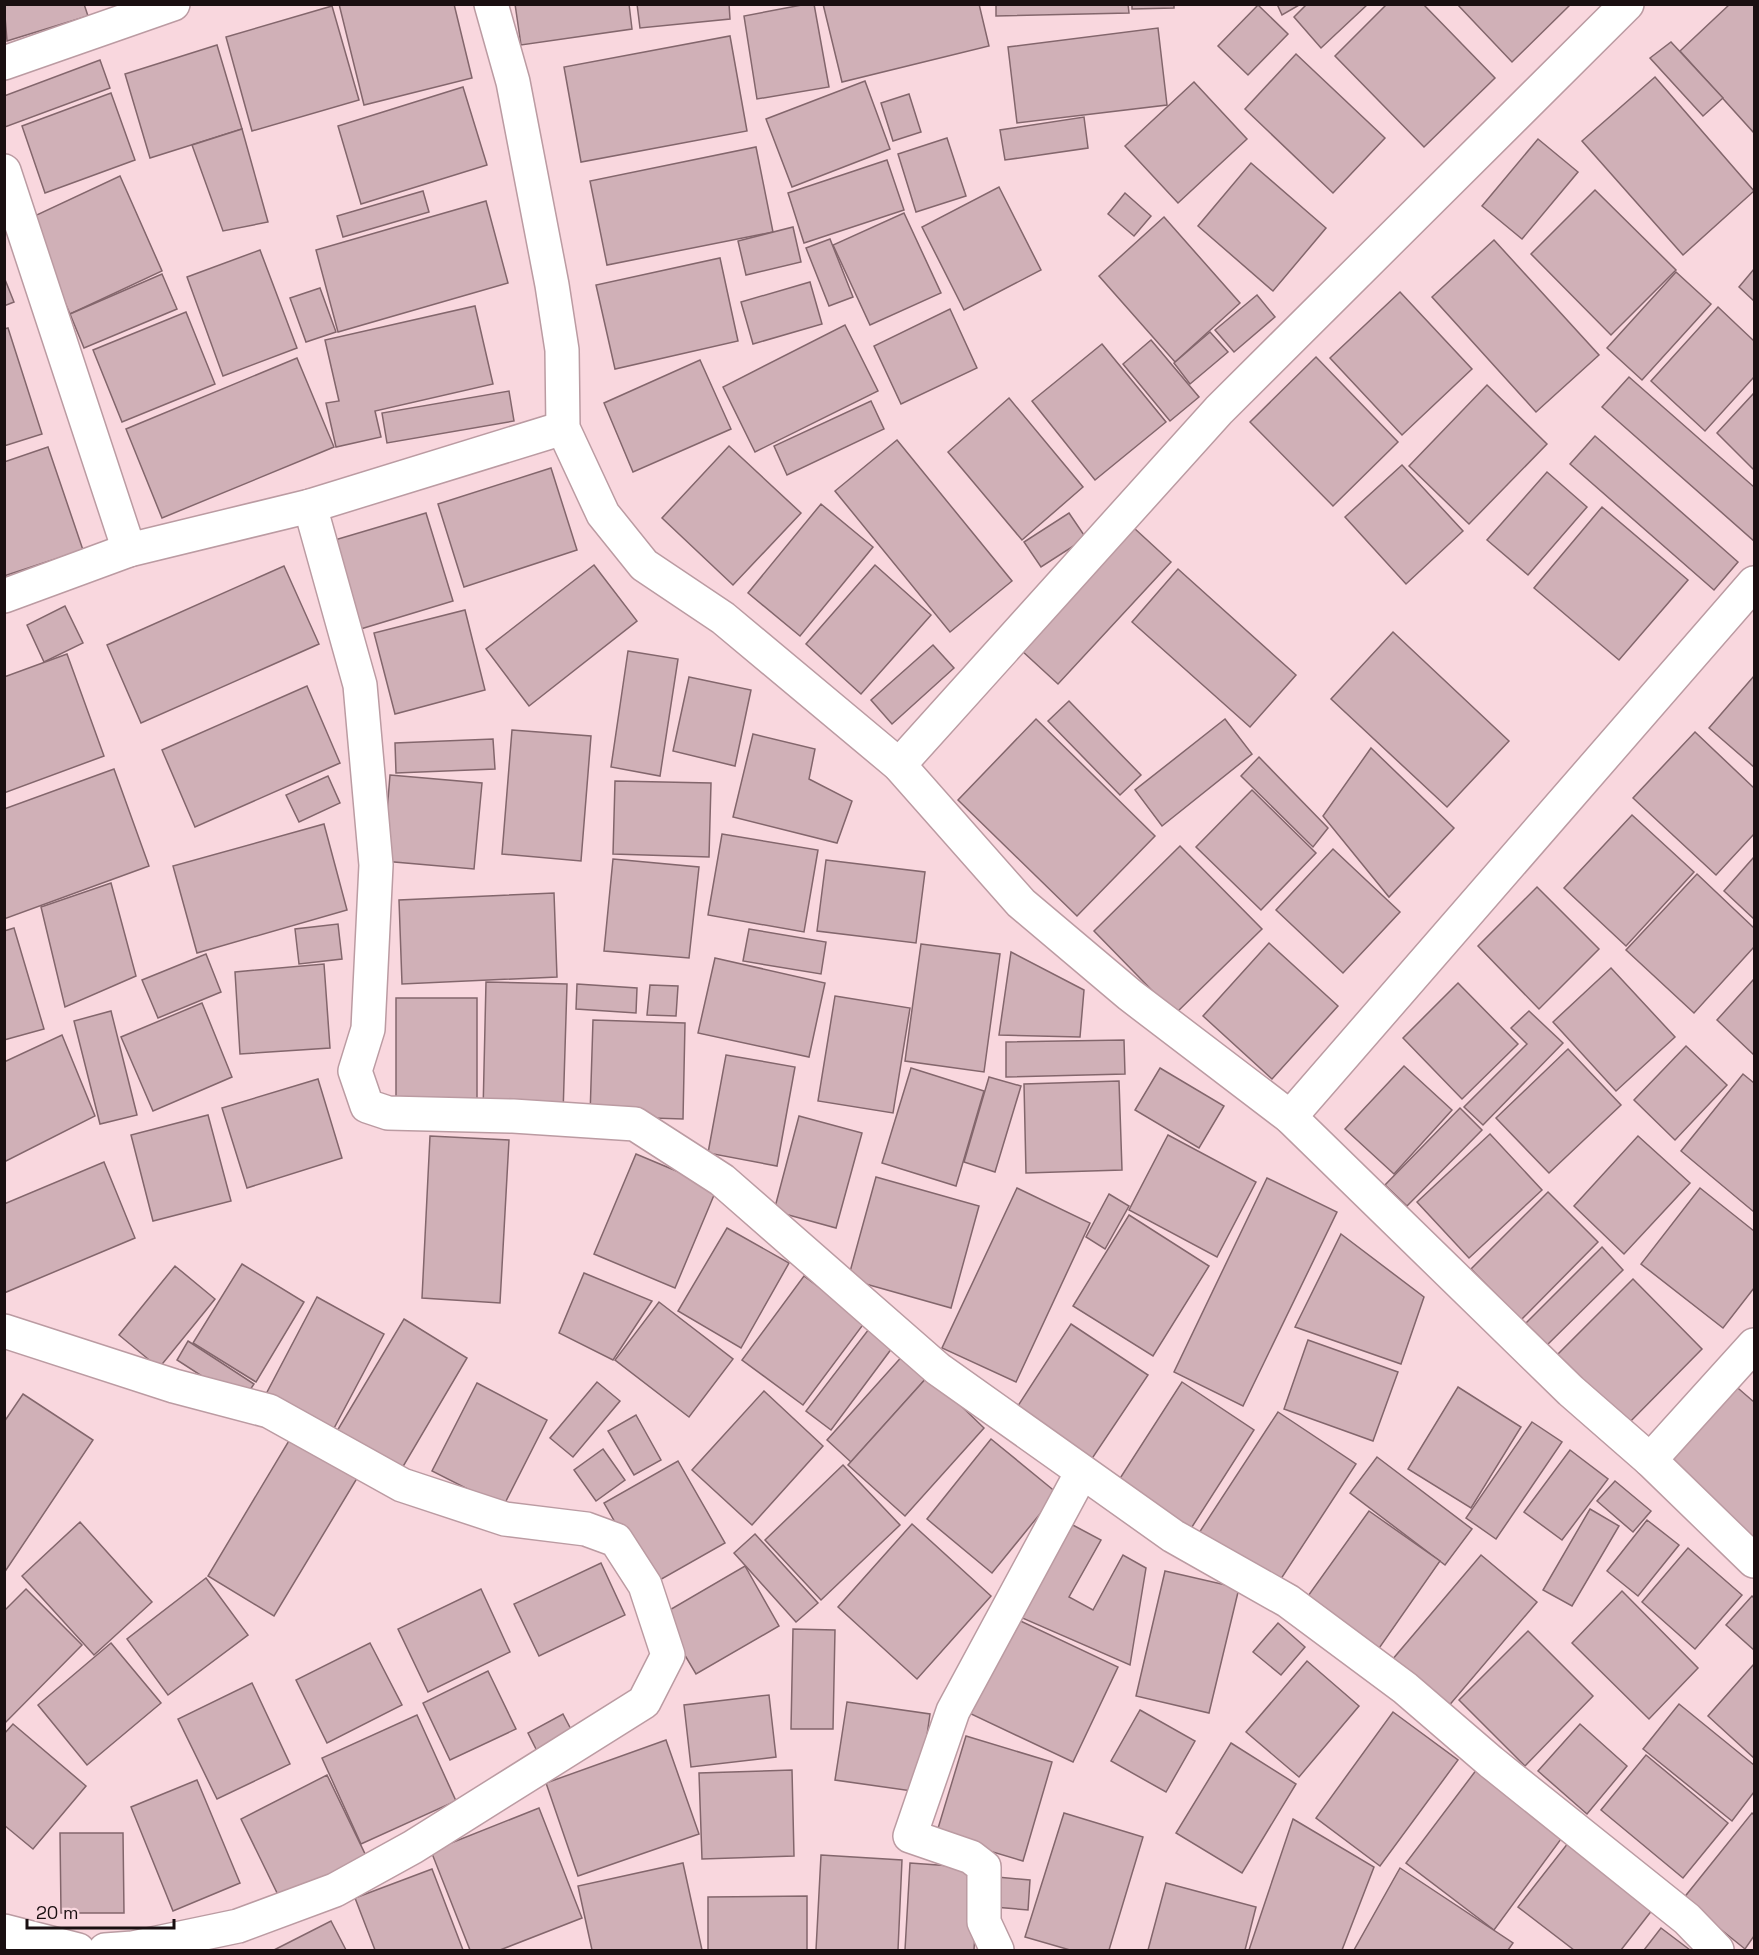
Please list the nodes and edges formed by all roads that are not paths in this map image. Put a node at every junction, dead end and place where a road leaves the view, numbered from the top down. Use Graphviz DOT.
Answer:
graph roads {
  1 [pos="173,4"];
  2 [pos="490,4"];
  3 [pos="1627,4"];
  4 [pos="4,63"];
  5 [pos="4,171"];
  6 [pos="563,428"];
  7 [pos="310,506"];
  8 [pos="129,550"];
  9 [pos="1755,583"];
  10 [pos="4,596"];
  11 [pos="899,765"];
  12 [pos="1290,1117"];
  13 [pos="4,1331"];
  14 [pos="1755,1345"];
  15 [pos="1650,1460"];
  16 [pos="1082,1472"];
  17 [pos="1755,1560"];
  18 [pos="4,1930"];
  19 [pos="78,1950"];
  20 [pos="105,1950"];
  21 [pos="998,1950"];
  22 [pos="1717,1950"];
  1 -- 4 [label="street"];
  2 -- 6 [label="street"];
  3 -- 11 [label="street"];
  5 -- 8 [label="street"];
  6 -- 7 [label="street"];
  6 -- 11 [label="street"];
  7 -- 8 [label="street"];
  7 -- 16 [label="street"];
  8 -- 10 [label="street"];
  9 -- 12 [label="street"];
  11 -- 12 [label="street"];
  12 -- 15 [label="street"];
  13 -- 20 [label="street"];
  14 -- 15 [label="street"];
  15 -- 17 [label="street"];
  16 -- 21 [label="street"];
  16 -- 22 [label="street"];
  18 -- 19 [label="street"];
}
